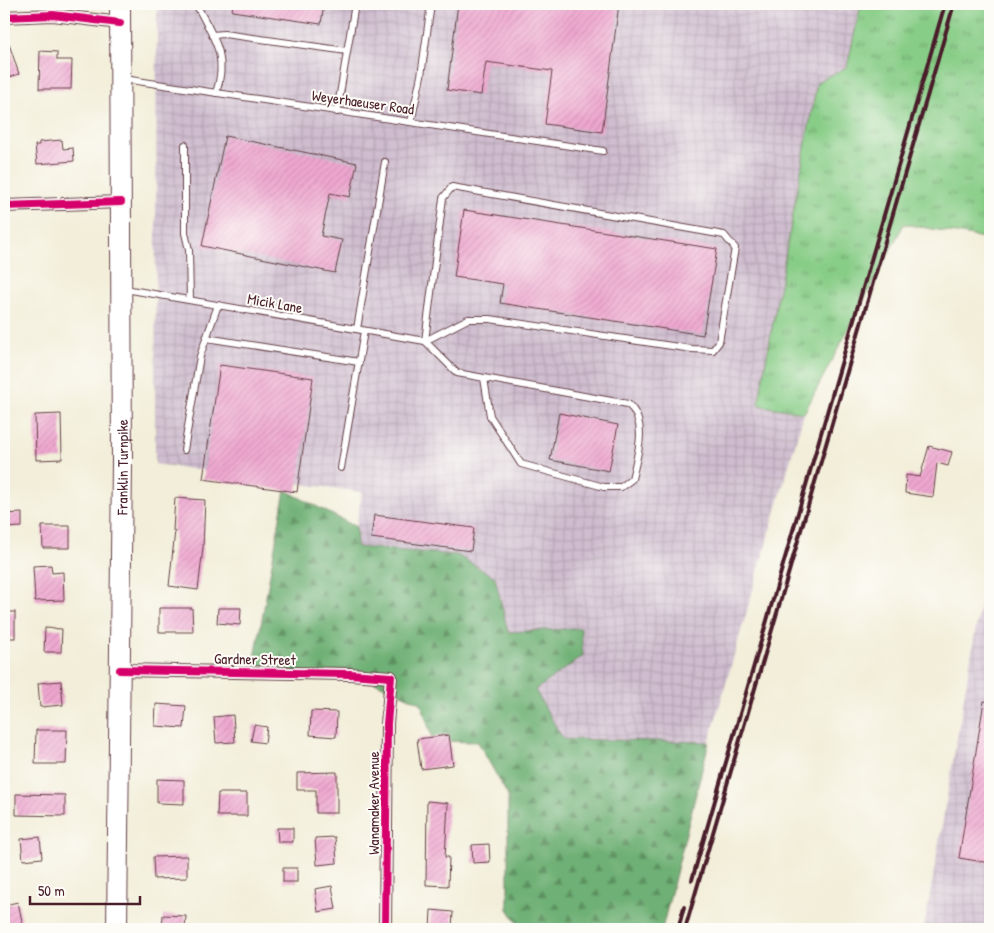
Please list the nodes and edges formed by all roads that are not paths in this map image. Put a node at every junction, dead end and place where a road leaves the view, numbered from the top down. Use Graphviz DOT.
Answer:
graph roads {
  1 [pos="196,4"];
  2 [pos="355,4"];
  3 [pos="431,4"];
  4 [pos="120,13"];
  5 [pos="4,17"];
  6 [pos="212,35"];
  7 [pos="347,52"];
  8 [pos="120,78"];
  9 [pos="216,93"];
  10 [pos="337,112"];
  11 [pos="411,122"];
  12 [pos="185,145"];
  13 [pos="603,151"];
  14 [pos="385,162"];
  15 [pos="121,202"];
  16 [pos="4,206"];
  17 [pos="121,288"];
  18 [pos="190,300"];
  19 [pos="218,305"];
  20 [pos="357,329"];
  21 [pos="364,331"];
  22 [pos="206,338"];
  23 [pos="426,341"];
  24 [pos="359,362"];
  25 [pos="484,378"];
  26 [pos="184,450"];
  27 [pos="341,468"];
  28 [pos="120,670"];
  29 [pos="390,677"];
  30 [pos="117,929"];
  31 [pos="385,929"];
  1 -- 6 [label="lane"];
  2 -- 7 [label="lane"];
  3 -- 11 [label="lane"];
  4 -- 5 [label="street"];
  4 -- 8 [label="main road, Franklin Turnpike"];
  6 -- 7 [label="lane"];
  6 -- 9 [label="lane"];
  7 -- 10 [label="lane"];
  8 -- 9 [label="lane, Weyerhaeuser Road"];
  8 -- 15 [label="main road, Franklin Turnpike"];
  9 -- 10 [label="lane, Weyerhaeuser Road"];
  10 -- 11 [label="lane, Weyerhaeuser Road"];
  11 -- 13 [label="lane, Weyerhaeuser Road"];
  12 -- 18 [label="lane"];
  14 -- 20 [label="lane"];
  15 -- 16 [label="street"];
  15 -- 17 [label="main road, Franklin Turnpike"];
  17 -- 18 [label="lane, Micik Lane"];
  17 -- 28 [label="main road, Franklin Turnpike"];
  18 -- 19 [label="lane, Micik Lane"];
  19 -- 20 [label="lane, Micik Lane"];
  19 -- 22 [label="lane"];
  20 -- 21 [label="lane, Micik Lane"];
  21 -- 23 [label="lane, Micik Lane"];
  21 -- 24 [label="lane"];
  22 -- 24 [label="lane"];
  22 -- 26 [label="lane"];
  23 -- 23 [label="lane"];
  23 -- 25 [label="lane"];
  24 -- 27 [label="lane"];
  25 -- 25 [label="lane"];
  28 -- 29 [label="street, Gardner Street"];
  28 -- 30 [label="main road, Franklin Turnpike"];
  29 -- 31 [label="street, Wanamaker Avenue"];
}
